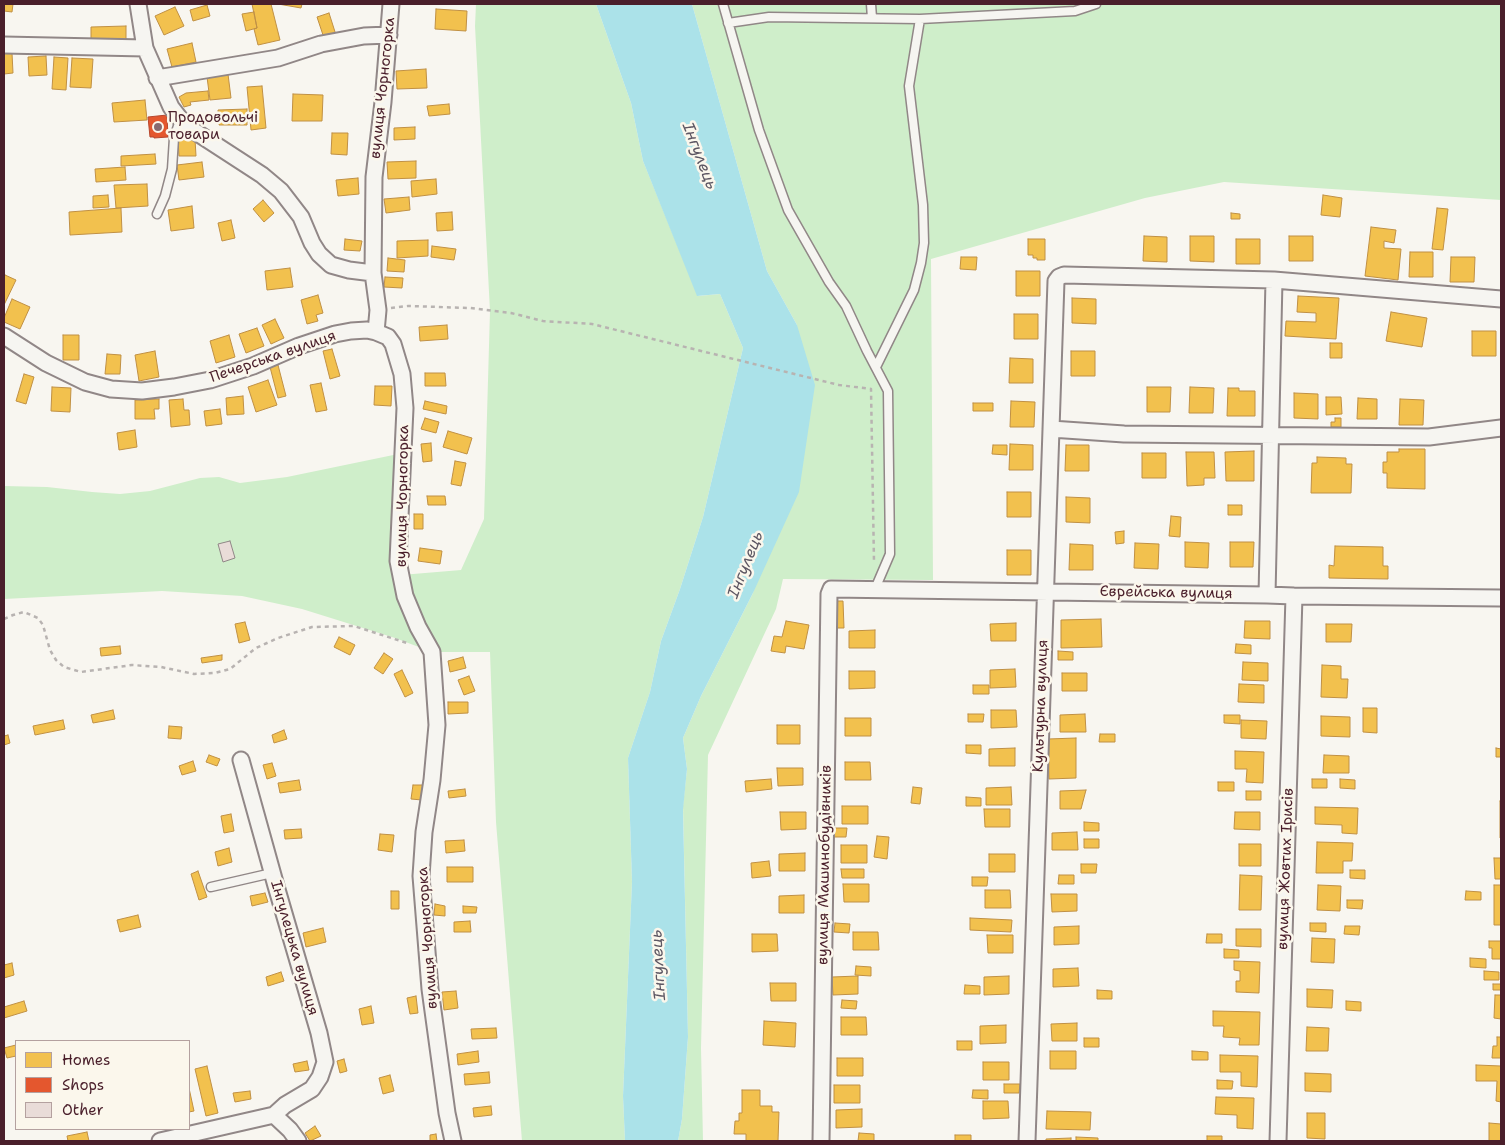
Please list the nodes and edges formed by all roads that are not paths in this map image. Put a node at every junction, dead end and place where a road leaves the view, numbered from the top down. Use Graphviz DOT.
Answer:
graph roads {
  1 [pos="138,4"];
  2 [pos="391,4"];
  3 [pos="724,4"];
  4 [pos="871,4"];
  5 [pos="1096,4"];
  6 [pos="872,18"];
  7 [pos="920,18"];
  8 [pos="728,22"];
  9 [pos="388,35"];
  10 [pos="4,45"];
  11 [pos="144,48"];
  12 [pos="158,78"];
  13 [pos="180,120"];
  14 [pos="157,214"];
  15 [pos="373,272"];
  16 [pos="1274,280"];
  17 [pos="1501,299"];
  18 [pos="376,332"];
  19 [pos="4,336"];
  20 [pos="876,367"];
  21 [pos="1501,428"];
  22 [pos="1051,429"];
  23 [pos="1272,436"];
  24 [pos="832,588"];
  25 [pos="875,589"];
  26 [pos="1045,592"];
  27 [pos="1267,595"];
  28 [pos="1294,596"];
  29 [pos="1501,598"];
  30 [pos="241,760"];
  31 [pos="272,873"];
  32 [pos="211,887"];
  33 [pos="274,1115"];
  34 [pos="160,1141"];
  35 [pos="298,1141"];
  36 [pos="452,1141"];
  37 [pos="821,1141"];
  38 [pos="1026,1141"];
  39 [pos="1278,1141"];
  1 -- 11 [label="street"];
  2 -- 9 [label="street, вулиця Чорногорка"];
  3 -- 8 [label="lane"];
  4 -- 6 [label="lane"];
  5 -- 7 [label="lane"];
  6 -- 7 [label="lane"];
  6 -- 8 [label="lane"];
  7 -- 20 [label="lane"];
  8 -- 20 [label="lane"];
  9 -- 12 [label="street"];
  9 -- 15 [label="street, вулиця Чорногорка"];
  10 -- 11 [label="street"];
  11 -- 12 [label="street"];
  12 -- 13 [label="street"];
  13 -- 14 [label="lane"];
  13 -- 15 [label="street"];
  15 -- 18 [label="street, вулиця Чорногорка"];
  16 -- 17 [label="street"];
  16 -- 22 [label="street, Культурна вулиця"];
  16 -- 23 [label="street"];
  18 -- 19 [label="street, Печерська вулиця"];
  18 -- 36 [label="street, вулиця Чорногорка"];
  20 -- 25 [label="lane"];
  21 -- 23 [label="street"];
  22 -- 23 [label="street"];
  22 -- 26 [label="street, Культурна вулиця"];
  23 -- 27 [label="street"];
  24 -- 25 [label="street, Єврейська вулиця"];
  24 -- 37 [label="street, вулиця Машинобудівників"];
  25 -- 26 [label="street, Єврейська вулиця"];
  26 -- 27 [label="street, Єврейська вулиця"];
  26 -- 38 [label="street, Культурна вулиця"];
  27 -- 28 [label="street, Єврейська вулиця"];
  28 -- 29 [label="street, Єврейська вулиця"];
  28 -- 39 [label="street, вулиця Жовтих Ірисів"];
  30 -- 31 [label="street, Інгулецька вулиця"];
  31 -- 32 [label="lane"];
  31 -- 33 [label="street, Інгулецька вулиця"];
  33 -- 34 [label="street"];
  33 -- 35 [label="street"];
}
